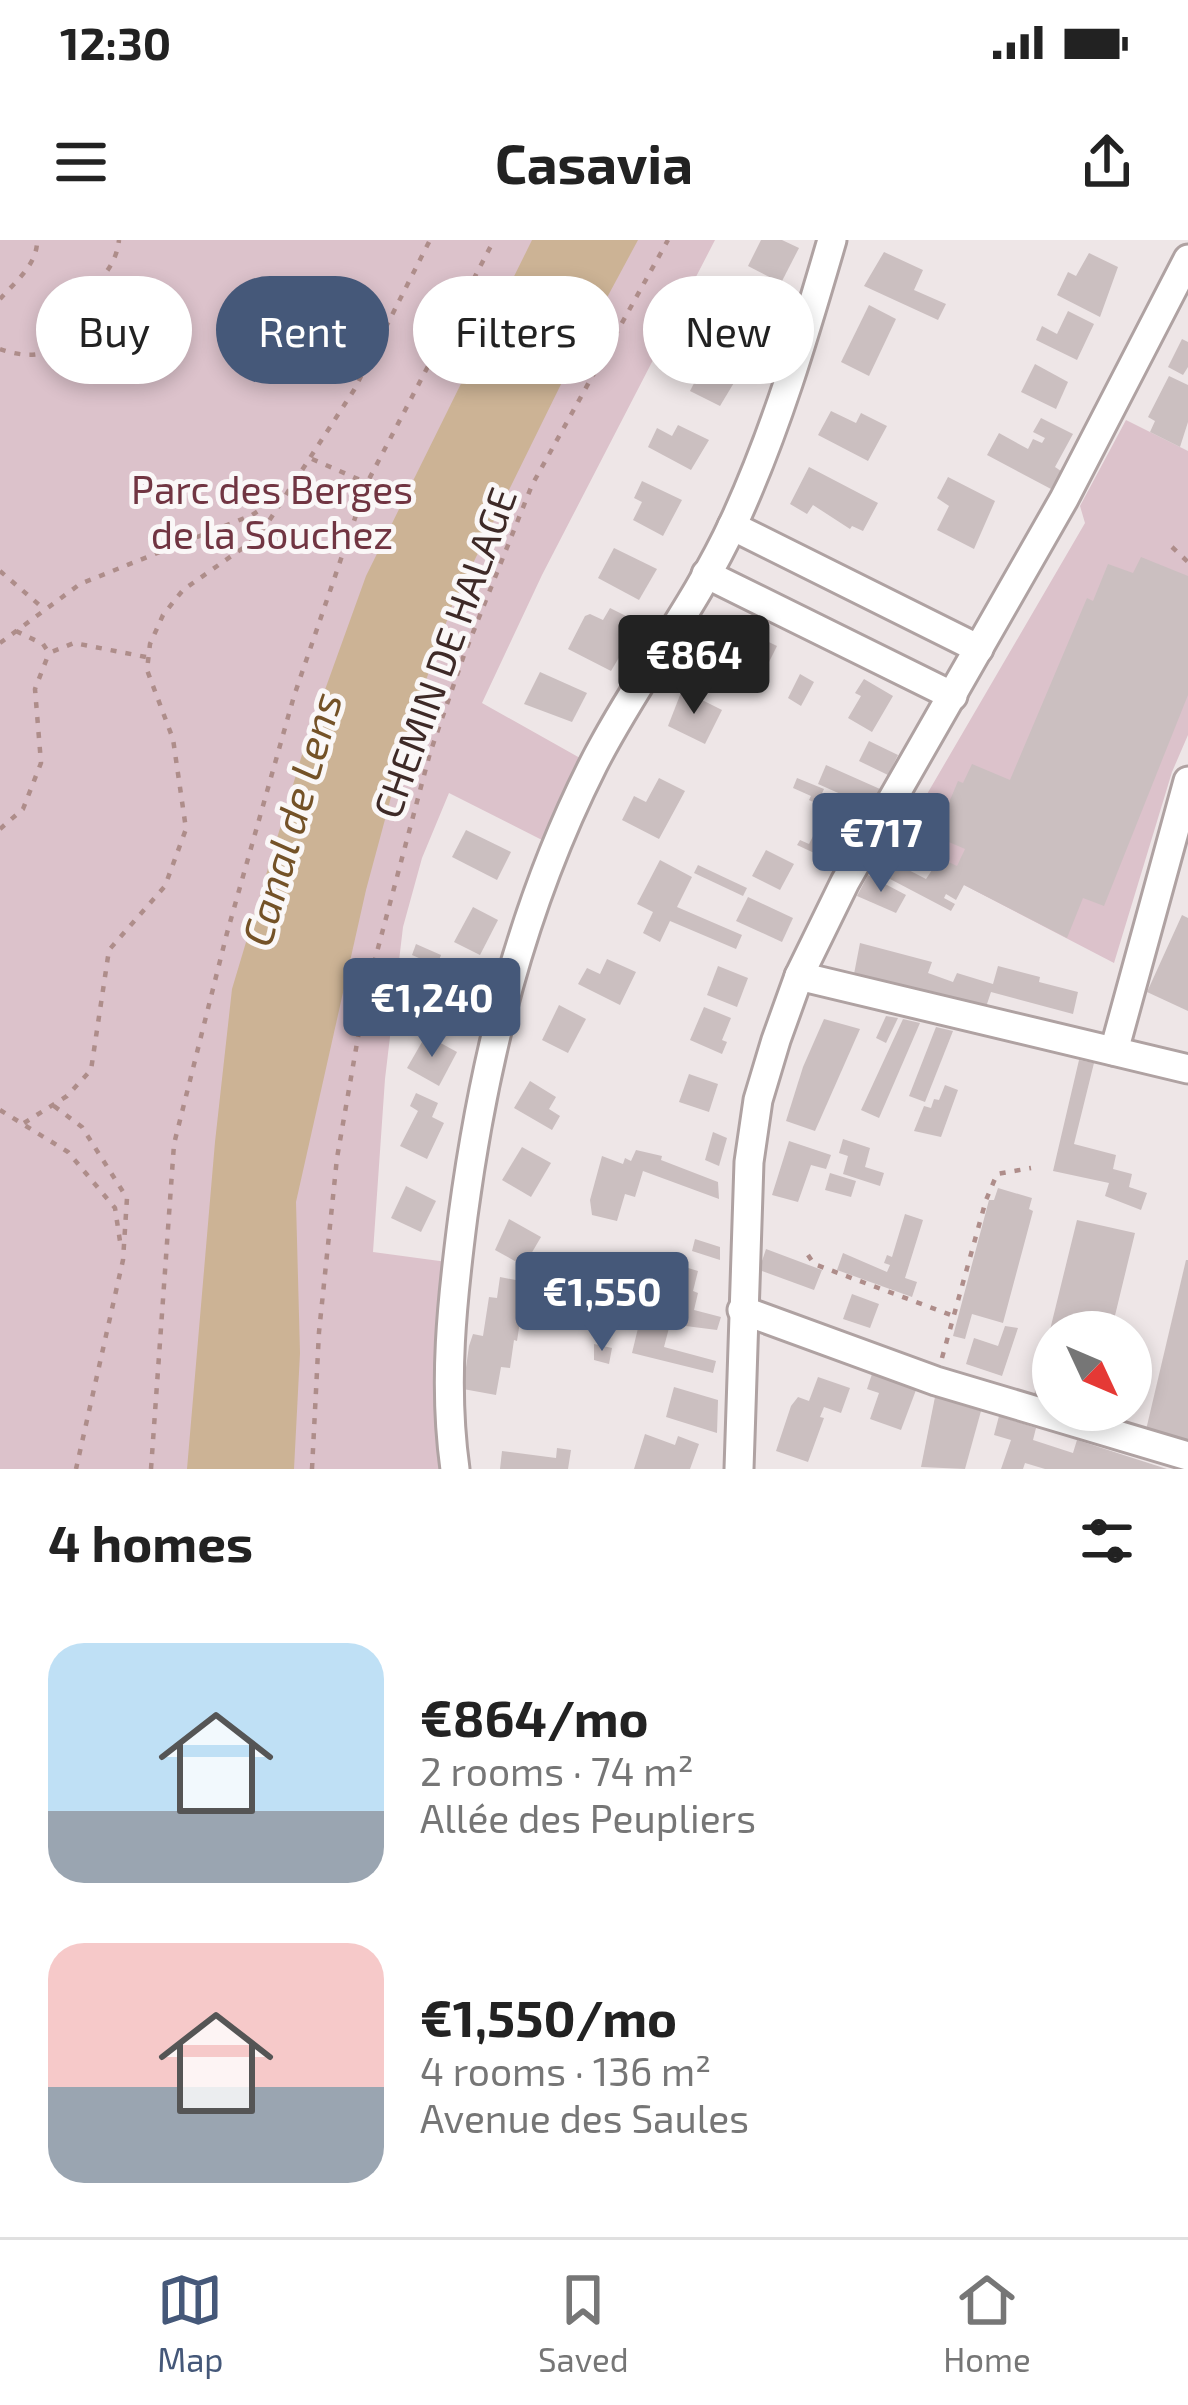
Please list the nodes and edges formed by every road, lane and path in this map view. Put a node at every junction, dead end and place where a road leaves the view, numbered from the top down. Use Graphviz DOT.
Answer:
graph roads {
  1 [pos="37,240"];
  2 [pos="118,240"];
  3 [pos="430,240"];
  4 [pos="494,240"];
  5 [pos="668,240"];
  6 [pos="832,240"];
  7 [pos="1188,259"];
  8 [pos="0,298"];
  9 [pos="0,349"];
  10 [pos="312,459"];
  11 [pos="367,483"];
  12 [pos="283,495"];
  13 [pos="732,526"];
  14 [pos="1172,548"];
  15 [pos="1188,562"];
  16 [pos="0,571"];
  17 [pos="706,574"];
  18 [pos="44,609"];
  19 [pos="16,631"];
  20 [pos="0,643"];
  21 [pos="979,649"];
  22 [pos="49,653"];
  23 [pos="146,657"];
  24 [pos="952,696"];
  25 [pos="1188,781"];
  26 [pos="0,829"];
  27 [pos="799,976"];
  28 [pos="1114,1052"];
  29 [pos="1188,1069"];
  30 [pos="54,1106"];
  31 [pos="0,1110"];
  32 [pos="24,1124"];
  33 [pos="1031,1168"];
  34 [pos="808,1256"];
  35 [pos="123,1260"];
  36 [pos="742,1310"];
  37 [pos="953,1316"];
  38 [pos="936,1381"];
  39 [pos="1188,1456"];
  40 [pos="76,1469"];
  41 [pos="151,1469"];
  42 [pos="312,1469"];
  43 [pos="455,1469"];
  44 [pos="739,1469"];
  1 -- 8 [label="path"];
  2 -- 9 [label="path"];
  3 -- 10 [label="path"];
  4 -- 11 [label="path"];
  5 -- 42 [label="path, CHEMIN DE HALAGE"];
  6 -- 13 [label="street"];
  7 -- 21 [label="street"];
  10 -- 11 [label="path"];
  10 -- 12 [label="path"];
  11 -- 41 [label="path"];
  12 -- 18 [label="path"];
  12 -- 23 [label="path"];
  13 -- 17 [label="street"];
  13 -- 21 [label="street"];
  14 -- 15 [label="path"];
  16 -- 18 [label="path"];
  17 -- 24 [label="street"];
  17 -- 43 [label="street"];
  18 -- 19 [label="path"];
  19 -- 20 [label="path"];
  19 -- 22 [label="path"];
  21 -- 24 [label="street"];
  22 -- 23 [label="path"];
  22 -- 26 [label="path"];
  23 -- 30 [label="path"];
  24 -- 27 [label="street"];
  25 -- 28 [label="street"];
  27 -- 28 [label="street"];
  27 -- 36 [label="street"];
  28 -- 29 [label="street"];
  30 -- 32 [label="path"];
  30 -- 35 [label="path"];
  31 -- 32 [label="path"];
  32 -- 35 [label="path"];
  33 -- 37 [label="path"];
  34 -- 37 [label="path"];
  35 -- 40 [label="path"];
  36 -- 38 [label="street"];
  36 -- 44 [label="street"];
  37 -- 38 [label="path"];
  38 -- 39 [label="street"];
}
